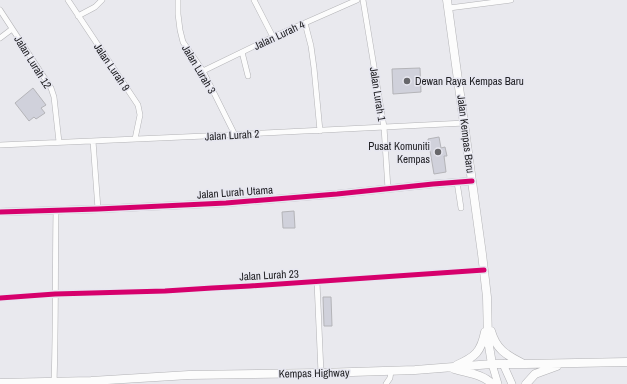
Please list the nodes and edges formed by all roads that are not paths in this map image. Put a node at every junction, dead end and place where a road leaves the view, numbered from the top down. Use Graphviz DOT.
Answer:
graph roads {
  1 [pos="68,0"];
  2 [pos="102,0"];
  3 [pos="178,0"];
  4 [pos="254,0"];
  5 [pos="356,0"];
  6 [pos="363,0"];
  7 [pos="511,0"];
  8 [pos="448,4"];
  9 [pos="0,10"];
  10 [pos="78,16"];
  11 [pos="305,23"];
  12 [pos="12,29"];
  13 [pos="273,37"];
  14 [pos="0,38"];
  15 [pos="242,52"];
  16 [pos="202,71"];
  17 [pos="248,76"];
  18 [pos="465,123"];
  19 [pos="384,128"];
  20 [pos="320,131"];
  21 [pos="235,135"];
  22 [pos="135,139"];
  23 [pos="93,141"];
  24 [pos="59,142"];
  25 [pos="0,145"];
  26 [pos="472,181"];
  27 [pos="457,182"];
  28 [pos="388,189"];
  29 [pos="461,208"];
  30 [pos="98,209"];
  31 [pos="56,210"];
  32 [pos="0,212"];
  33 [pos="484,270"];
  34 [pos="317,282"];
  35 [pos="55,294"];
  36 [pos="0,298"];
  37 [pos="487,319"];
  38 [pos="488,340"];
  39 [pos="627,362"];
  40 [pos="492,364"];
  41 [pos="503,364"];
  42 [pos="525,364"];
  43 [pos="565,364"];
  44 [pos="450,368"];
  45 [pos="390,371"];
  46 [pos="321,373"];
  47 [pos="0,383"];
  48 [pos="54,383"];
  49 [pos="386,384"];
  50 [pos="492,384"];
  51 [pos="498,384"];
  52 [pos="512,384"];
  53 [pos="526,384"];
  1 -- 10 [label="street, Jalan Lurah 9"];
  2 -- 10 [label="street"];
  3 -- 16 [label="street, Jalan Lurah 3"];
  4 -- 13 [label="street"];
  5 -- 11 [label="street, Jalan Lurah 4"];
  6 -- 19 [label="street, Jalan Lurah 1"];
  7 -- 8 [label="street"];
  8 -- 18 [label="main road, Jalan Kempas Baru"];
  9 -- 12 [label="street, Jalan Lurah 12"];
  10 -- 22 [label="street, Jalan Lurah 9"];
  11 -- 13 [label="street, Jalan Lurah 4"];
  11 -- 20 [label="street"];
  12 -- 14 [label="street"];
  12 -- 24 [label="street, Jalan Lurah 12"];
  13 -- 15 [label="street, Jalan Lurah 4"];
  15 -- 16 [label="street, Jalan Lurah 4"];
  15 -- 17 [label="street"];
  16 -- 21 [label="street, Jalan Lurah 3"];
  18 -- 19 [label="street, Jalan Lurah 2"];
  18 -- 26 [label="main road, Jalan Kempas Baru"];
  19 -- 20 [label="street, Jalan Lurah 2"];
  19 -- 28 [label="street, Jalan Lurah 1"];
  20 -- 21 [label="street, Jalan Lurah 2"];
  21 -- 22 [label="street, Jalan Lurah 2"];
  22 -- 23 [label="street, Jalan Lurah 2"];
  23 -- 24 [label="street, Jalan Lurah 2"];
  23 -- 30 [label="street"];
  24 -- 25 [label="street, Jalan Lurah 2"];
  26 -- 27 [label="street, Jalan Lurah Utama"];
  26 -- 33 [label="main road, Jalan Kempas Baru"];
  27 -- 28 [label="street, Jalan Lurah Utama"];
  27 -- 29 [label="street"];
  28 -- 30 [label="street, Jalan Lurah Utama"];
  30 -- 31 [label="street, Jalan Lurah Utama"];
  31 -- 32 [label="street, Jalan Lurah Utama"];
  31 -- 35 [label="street"];
  33 -- 34 [label="street, Jalan Lurah 23"];
  33 -- 37 [label="main road, Jalan Kempas Baru"];
  34 -- 35 [label="street, Jalan Lurah 23"];
  34 -- 46 [label="street"];
  35 -- 36 [label="street, Jalan Lurah 23"];
  35 -- 48 [label="street"];
  37 -- 38 [label="main road, Jalan Kempas Baru"];
  37 -- 42 [label="main road"];
  37 -- 44 [label="main road"];
  38 -- 40 [label="main road, Jalan Kempas Baru"];
  38 -- 41 [label="main road, Jalan Kempas Baru"];
  39 -- 43 [label="main road, Kempas Highway"];
  40 -- 41 [label="main road, Kempas Highway"];
  40 -- 44 [label="main road, Kempas Highway"];
  40 -- 51 [label="street"];
  41 -- 42 [label="main road, Kempas Highway"];
  41 -- 52 [label="street"];
  42 -- 43 [label="main road, Kempas Highway"];
  43 -- 53 [label="main road"];
  44 -- 45 [label="main road, Kempas Highway"];
  44 -- 50 [label="main road"];
  45 -- 46 [label="main road, Kempas Highway"];
  45 -- 49 [label="street"];
  46 -- 48 [label="main road, Kempas Highway"];
  47 -- 48 [label="main road, Kempas Highway"];
}
